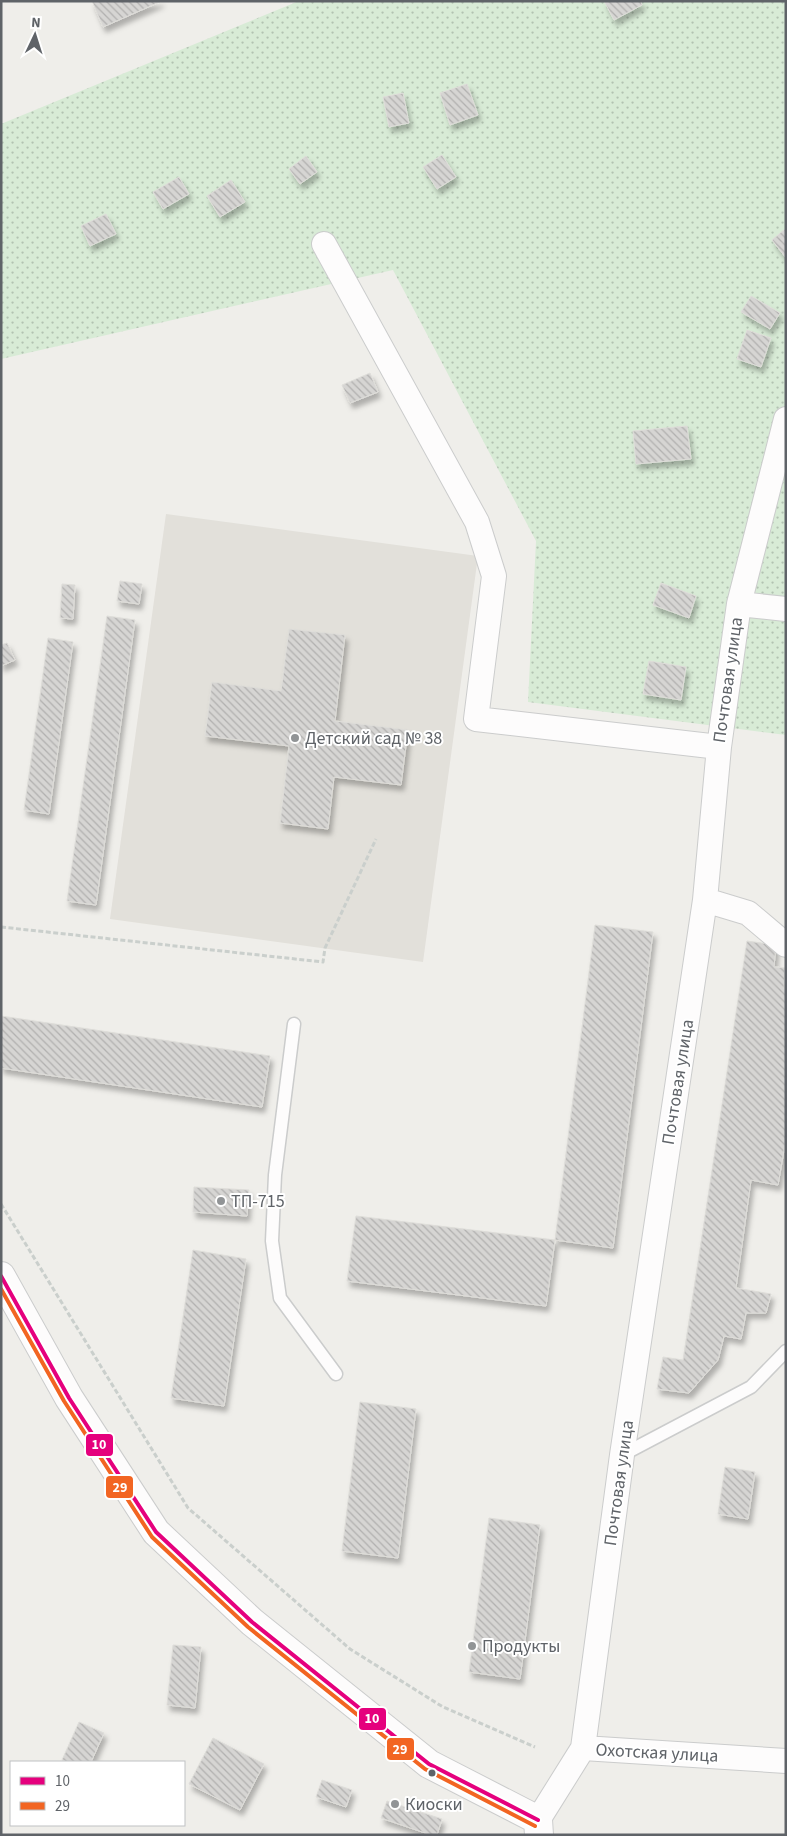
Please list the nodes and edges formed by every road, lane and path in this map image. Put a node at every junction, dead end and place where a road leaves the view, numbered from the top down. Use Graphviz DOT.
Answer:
graph roads {
  1 [pos="324,244"];
  2 [pos="786,419"];
  3 [pos="739,604"];
  4 [pos="786,608"];
  5 [pos="719,747"];
  6 [pos="376,839"];
  7 [pos="705,900"];
  8 [pos="1,928"];
  9 [pos="786,945"];
  10 [pos="294,1024"];
  11 [pos="1,1204"];
  12 [pos="1,1276"];
  13 [pos="786,1351"];
  14 [pos="336,1374"];
  15 [pos="622,1455"];
  16 [pos="535,1747"];
  17 [pos="583,1748"];
  18 [pos="786,1761"];
  19 [pos="539,1828"];
  1 -- 5 [label="street"];
  2 -- 3 [label="street, Почтовая улица"];
  3 -- 4 [label="street"];
  3 -- 5 [label="street, Почтовая улица"];
  5 -- 7 [label="street, Почтовая улица"];
  6 -- 8 [label="path"];
  7 -- 9 [label="street"];
  7 -- 15 [label="street, Почтовая улица"];
  10 -- 14 [label="lane"];
  11 -- 16 [label="path"];
  12 -- 19 [label="street, Охотская улица"];
  13 -- 15 [label="lane"];
  15 -- 17 [label="street, Почтовая улица"];
  17 -- 18 [label="street, Охотская улица"];
  17 -- 19 [label="street, Охотская улица"];
}
